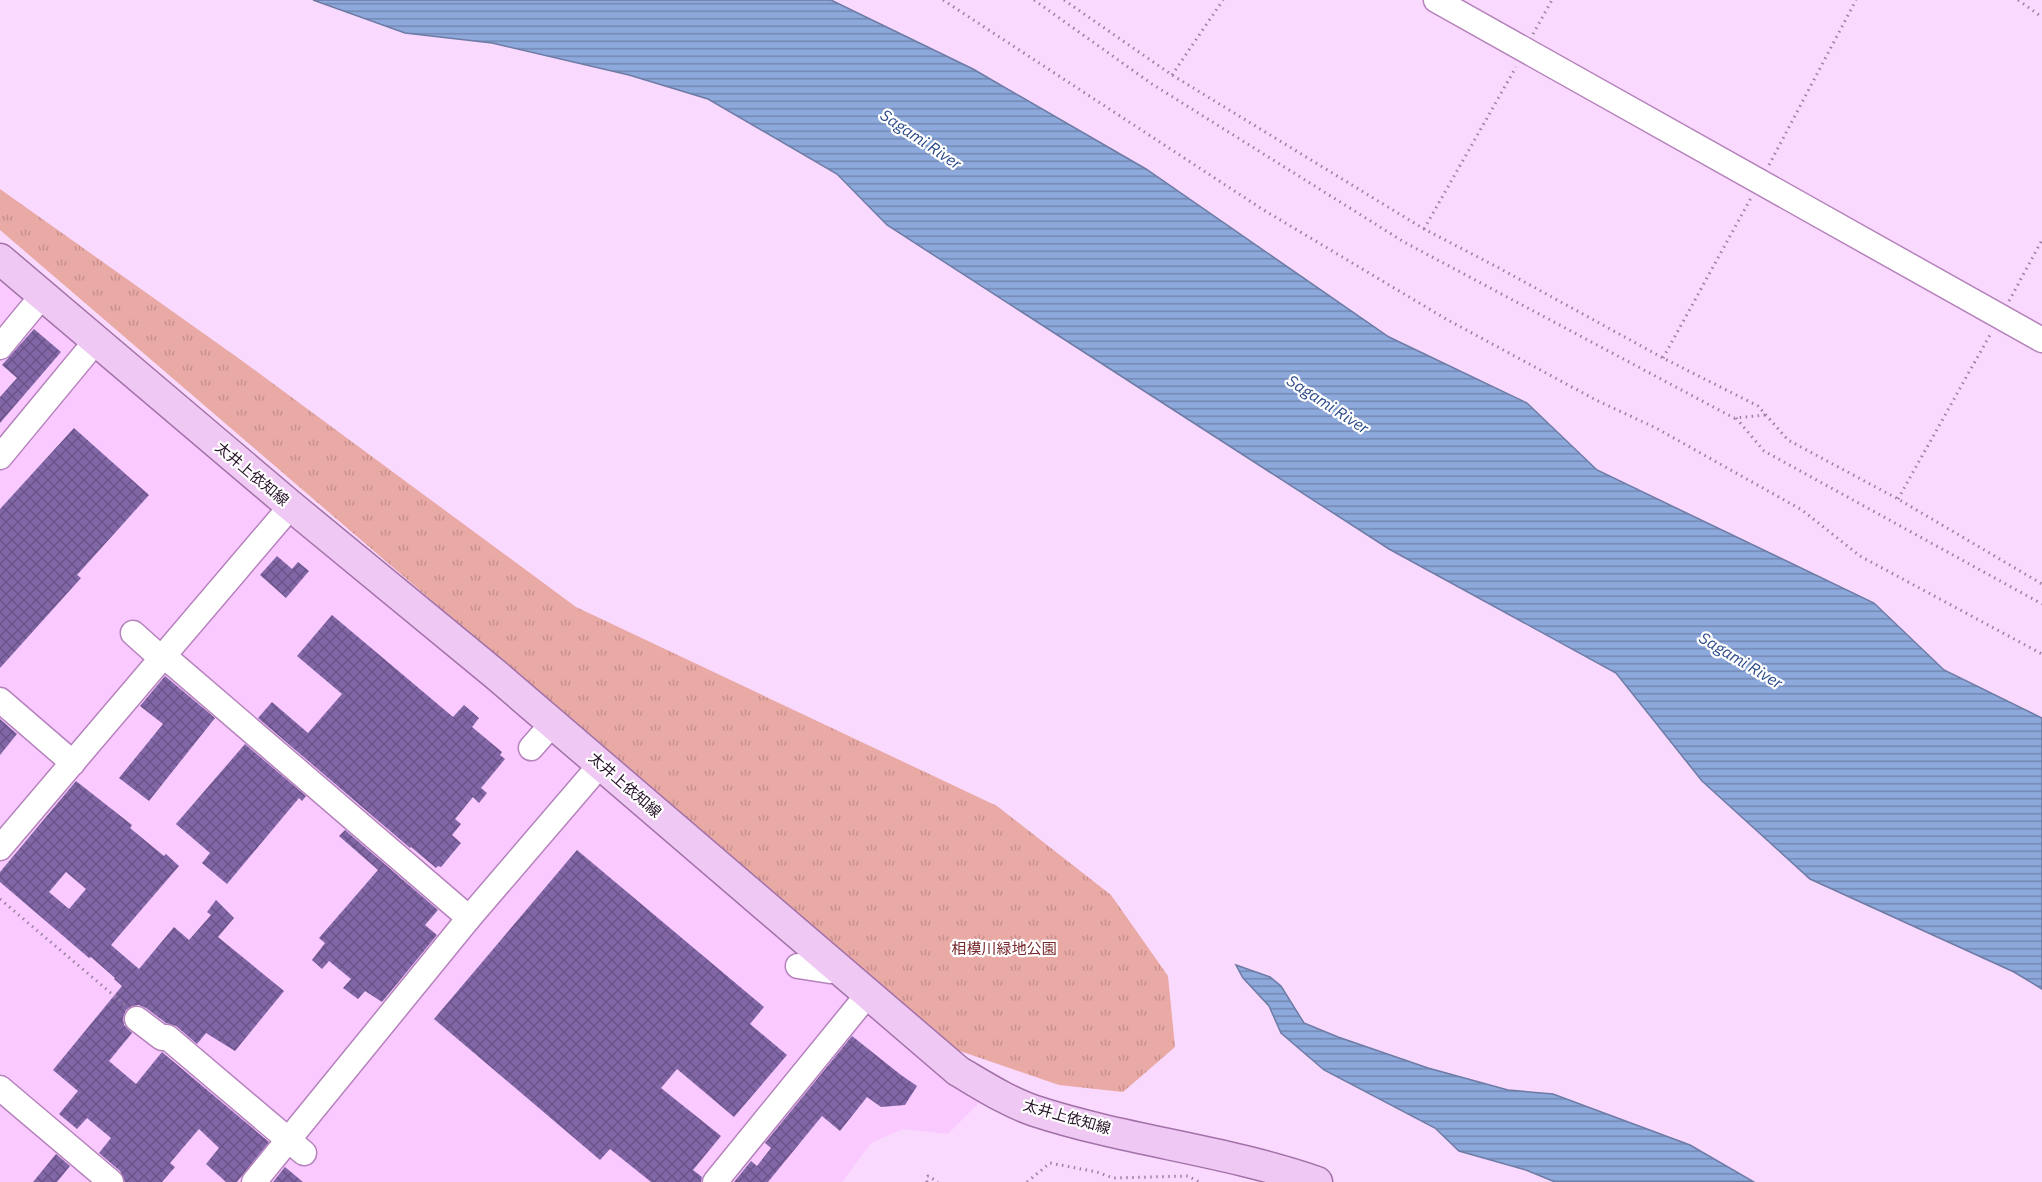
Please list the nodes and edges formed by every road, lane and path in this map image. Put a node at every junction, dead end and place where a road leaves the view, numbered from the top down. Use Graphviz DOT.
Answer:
graph roads {
  1 [pos="943,0"];
  2 [pos="1034,0"];
  3 [pos="1064,0"];
  4 [pos="1223,0"];
  5 [pos="1436,0"];
  6 [pos="1552,0"];
  7 [pos="2018,0"];
  8 [pos="2042,16"];
  9 [pos="1525,50"];
  10 [pos="1172,75"];
  11 [pos="1424,230"];
  12 [pos="2042,240"];
  13 [pos="0,259"];
  14 [pos="42,296"];
  15 [pos="2000,316"];
  16 [pos="2042,340"];
  17 [pos="95,342"];
  18 [pos="0,347"];
  19 [pos="1766,415"];
  20 [pos="1736,418"];
  21 [pos="0,457"];
  22 [pos="1898,499"];
  23 [pos="291,506"];
  24 [pos="2042,584"];
  25 [pos="2042,604"];
  26 [pos="133,633"];
  27 [pos="2042,654"];
  28 [pos="162,656"];
  29 [pos="0,700"];
  30 [pos="553,723"];
  31 [pos="531,748"];
  32 [pos="73,763"];
  33 [pos="601,764"];
  34 [pos="0,848"];
  35 [pos="0,899"];
  36 [pos="469,918"];
  37 [pos="798,966"];
  38 [pos="838,967"];
  39 [pos="869,993"];
  40 [pos="138,1018"];
  41 [pos="0,1088"];
  42 [pos="297,1147"];
  43 [pos="111,1182"];
  44 [pos="254,1182"];
  45 [pos="715,1182"];
  46 [pos="927,1182"];
  47 [pos="938,1182"];
  48 [pos="1028,1182"];
  49 [pos="1199,1182"];
  50 [pos="1317,1182"];
  1 -- 27 [label="path"];
  2 -- 20 [label="path"];
  3 -- 10 [label="path"];
  4 -- 10 [label="path"];
  5 -- 9 [label="street"];
  6 -- 9 [label="path"];
  7 -- 8 [label="path"];
  9 -- 11 [label="path"];
  9 -- 15 [label="street"];
  10 -- 11 [label="path"];
  11 -- 19 [label="path"];
  12 -- 15 [label="path"];
  13 -- 14 [label="main road, 太井上依知線"];
  14 -- 17 [label="main road, 太井上依知線"];
  14 -- 18 [label="street"];
  15 -- 16 [label="street"];
  15 -- 22 [label="path"];
  17 -- 21 [label="street"];
  17 -- 23 [label="main road, 太井上依知線"];
  19 -- 20 [label="path"];
  19 -- 22 [label="path"];
  20 -- 25 [label="path"];
  22 -- 24 [label="path"];
  23 -- 28 [label="street"];
  23 -- 30 [label="main road, 太井上依知線"];
  26 -- 28 [label="street"];
  28 -- 32 [label="street"];
  28 -- 36 [label="street"];
  29 -- 32 [label="street"];
  30 -- 31 [label="street"];
  30 -- 33 [label="main road, 太井上依知線"];
  32 -- 34 [label="street"];
  33 -- 36 [label="street"];
  33 -- 38 [label="main road, 太井上依知線"];
  35 -- 40 [label="path"];
  36 -- 42 [label="street"];
  37 -- 38 [label="street"];
  38 -- 39 [label="main road, 太井上依知線"];
  39 -- 45 [label="street"];
  39 -- 50 [label="main road, 太井上依知線"];
  40 -- 42 [label="street"];
  41 -- 43 [label="street"];
  42 -- 44 [label="street"];
  46 -- 47 [label="path"];
  48 -- 49 [label="path"];
}
